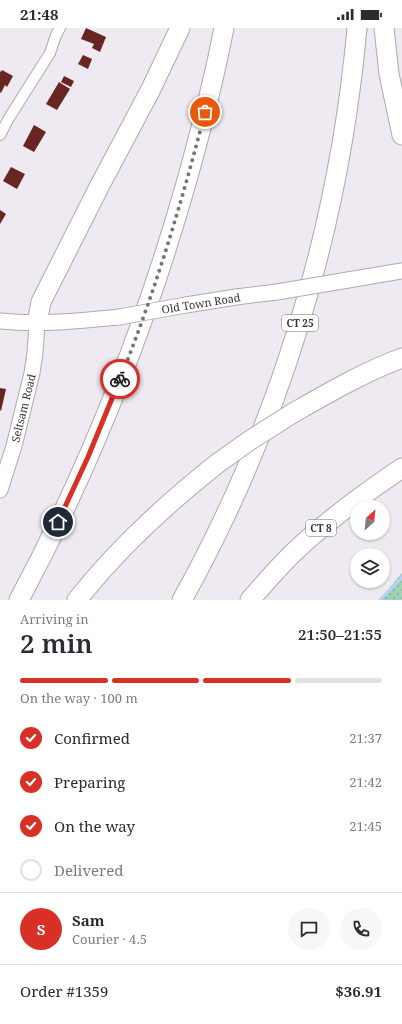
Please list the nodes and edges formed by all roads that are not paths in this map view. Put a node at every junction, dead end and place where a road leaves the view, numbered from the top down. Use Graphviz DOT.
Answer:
graph roads {
  1 [pos="60,28"];
  2 [pos="180,28"];
  3 [pos="224,28"];
  4 [pos="357,28"];
  5 [pos="384,28"];
  6 [pos="0,112"];
  7 [pos="9,118"];
  8 [pos="402,134"];
  9 [pos="0,135"];
  10 [pos="402,271"];
  11 [pos="0,321"];
  12 [pos="37,323"];
  13 [pos="402,358"];
  14 [pos="402,468"];
  15 [pos="0,490"];
  16 [pos="19,600"];
  17 [pos="77,600"];
  18 [pos="182,600"];
  19 [pos="250,600"];
  1 -- 7 [label="street"];
  2 -- 12 [label="highway"];
  3 -- 16 [label="highway"];
  4 -- 18 [label="highway, CT 25"];
  5 -- 8 [label="highway"];
  6 -- 7 [label="street"];
  7 -- 9 [label="street"];
  10 -- 12 [label="main road, Old Town Road, bridge"];
  11 -- 12 [label="main road, Old Town Road"];
  12 -- 15 [label="main road, Seltsam Road"];
  13 -- 17 [label="highway, bridge"];
  14 -- 19 [label="highway, CT 8"];
}
